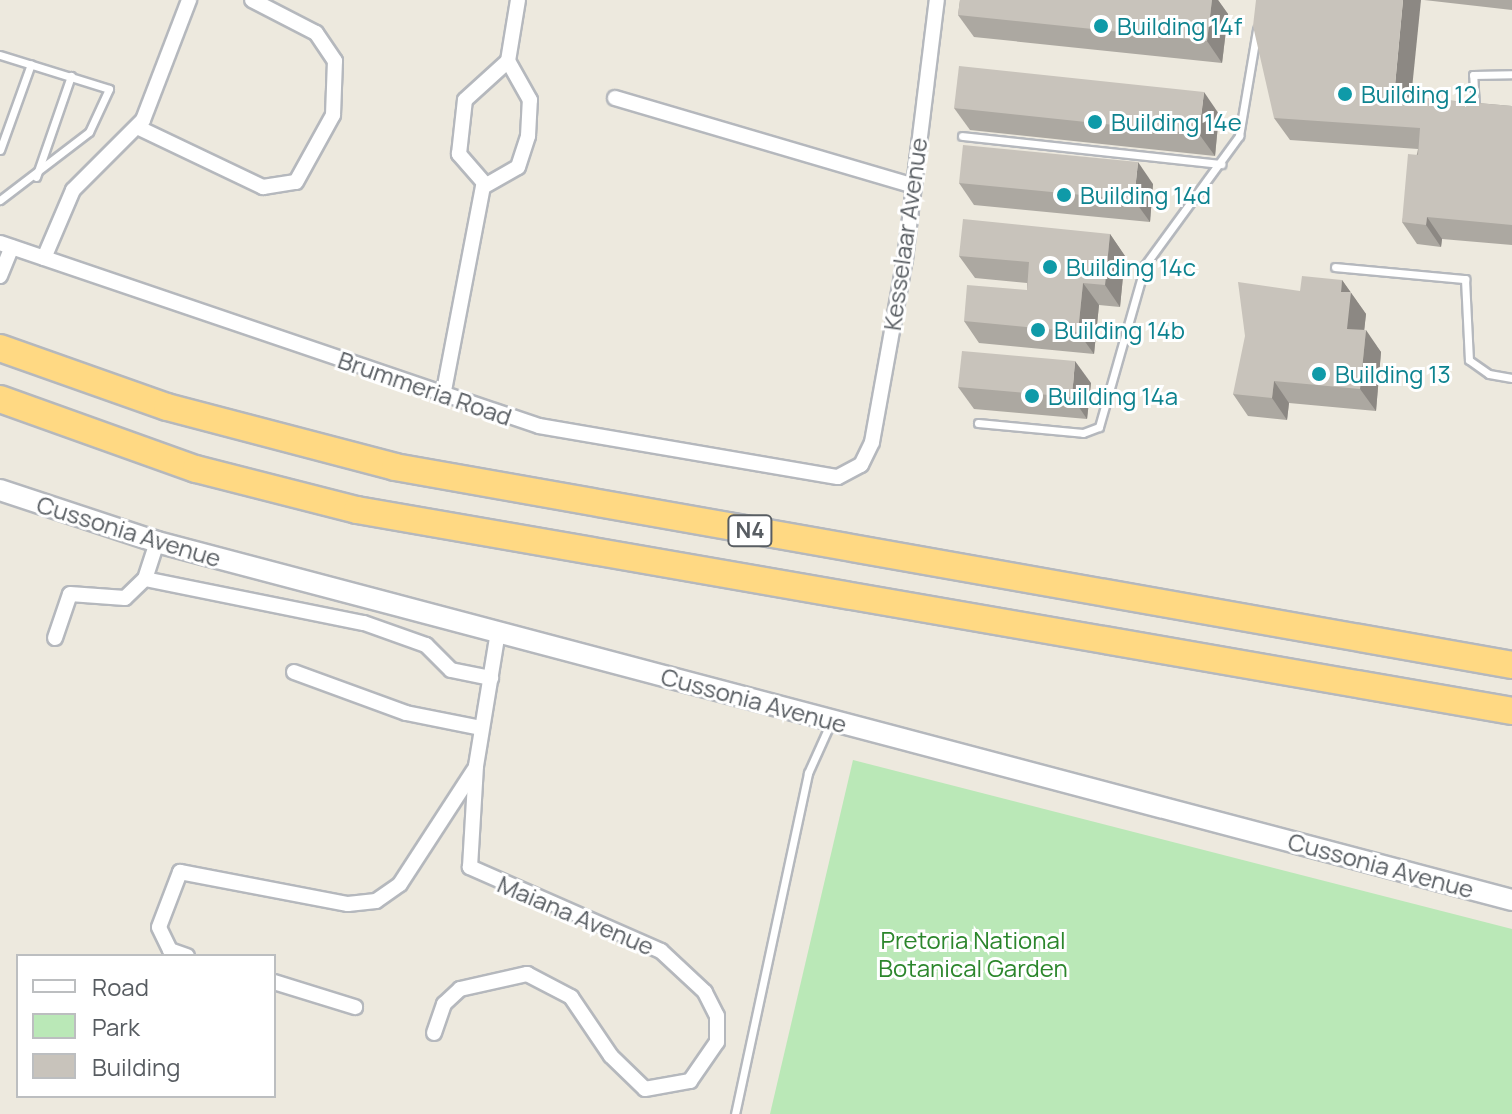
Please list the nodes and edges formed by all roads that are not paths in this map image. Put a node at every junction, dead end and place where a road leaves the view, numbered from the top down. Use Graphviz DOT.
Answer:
graph roads {
  1 [pos="189,0"];
  2 [pos="252,0"];
  3 [pos="518,0"];
  4 [pos="937,0"];
  5 [pos="1259,16"];
  6 [pos="0,55"];
  7 [pos="508,61"];
  8 [pos="31,64"];
  9 [pos="1512,74"];
  10 [pos="71,76"];
  11 [pos="615,98"];
  12 [pos="1482,112"];
  13 [pos="137,127"];
  14 [pos="962,136"];
  15 [pos="0,150"];
  16 [pos="1221,164"];
  17 [pos="35,179"];
  18 [pos="485,184"];
  19 [pos="914,186"];
  20 [pos="0,200"];
  21 [pos="6,245"];
  22 [pos="44,258"];
  23 [pos="1335,267"];
  24 [pos="0,276"];
  25 [pos="0,348"];
  26 [pos="1512,378"];
  27 [pos="443,396"];
  28 [pos="0,399"];
  29 [pos="978,423"];
  30 [pos="861,465"];
  31 [pos="0,490"];
  32 [pos="157,542"];
  33 [pos="145,579"];
  34 [pos="498,632"];
  35 [pos="55,638"];
  36 [pos="1512,665"];
  37 [pos="294,672"];
  38 [pos="491,678"];
  39 [pos="1512,711"];
  40 [pos="832,720"];
  41 [pos="481,728"];
  42 [pos="476,766"];
  43 [pos="1512,900"];
  44 [pos="181,954"];
  45 [pos="276,983"];
  46 [pos="355,1007"];
  47 [pos="434,1033"];
  48 [pos="735,1114"];
  1 -- 13 [label="street"];
  2 -- 13 [label="street"];
  3 -- 7 [label="street"];
  4 -- 19 [label="street, Kesselaar Avenue"];
  5 -- 16 [label="lane"];
  6 -- 8 [label="lane"];
  7 -- 18 [label="street"];
  7 -- 18 [label="street"];
  8 -- 10 [label="lane"];
  8 -- 15 [label="lane"];
  9 -- 12 [label="lane"];
  10 -- 17 [label="lane"];
  10 -- 17 [label="lane"];
  11 -- 19 [label="street"];
  13 -- 22 [label="street"];
  14 -- 16 [label="lane"];
  16 -- 29 [label="lane"];
  17 -- 20 [label="lane"];
  18 -- 27 [label="street"];
  19 -- 30 [label="street, Kesselaar Avenue"];
  21 -- 22 [label="street, Brummeria Road"];
  21 -- 24 [label="street"];
  22 -- 27 [label="street, Brummeria Road"];
  23 -- 26 [label="lane"];
  25 -- 36 [label="highway, N4"];
  27 -- 30 [label="street, Brummeria Road"];
  28 -- 39 [label="highway, N4"];
  31 -- 32 [label="main road, Cussonia Avenue"];
  32 -- 33 [label="street"];
  32 -- 34 [label="main road, Cussonia Avenue"];
  33 -- 35 [label="street"];
  33 -- 38 [label="street"];
  34 -- 38 [label="street, Maiana Avenue"];
  34 -- 40 [label="main road, Cussonia Avenue"];
  37 -- 41 [label="street"];
  38 -- 41 [label="street, Maiana Avenue"];
  40 -- 43 [label="main road, Cussonia Avenue"];
  40 -- 48 [label="lane"];
  41 -- 42 [label="street, Maiana Avenue"];
  42 -- 44 [label="street"];
  42 -- 47 [label="street, Maiana Avenue"];
  45 -- 46 [label="street"];
}
